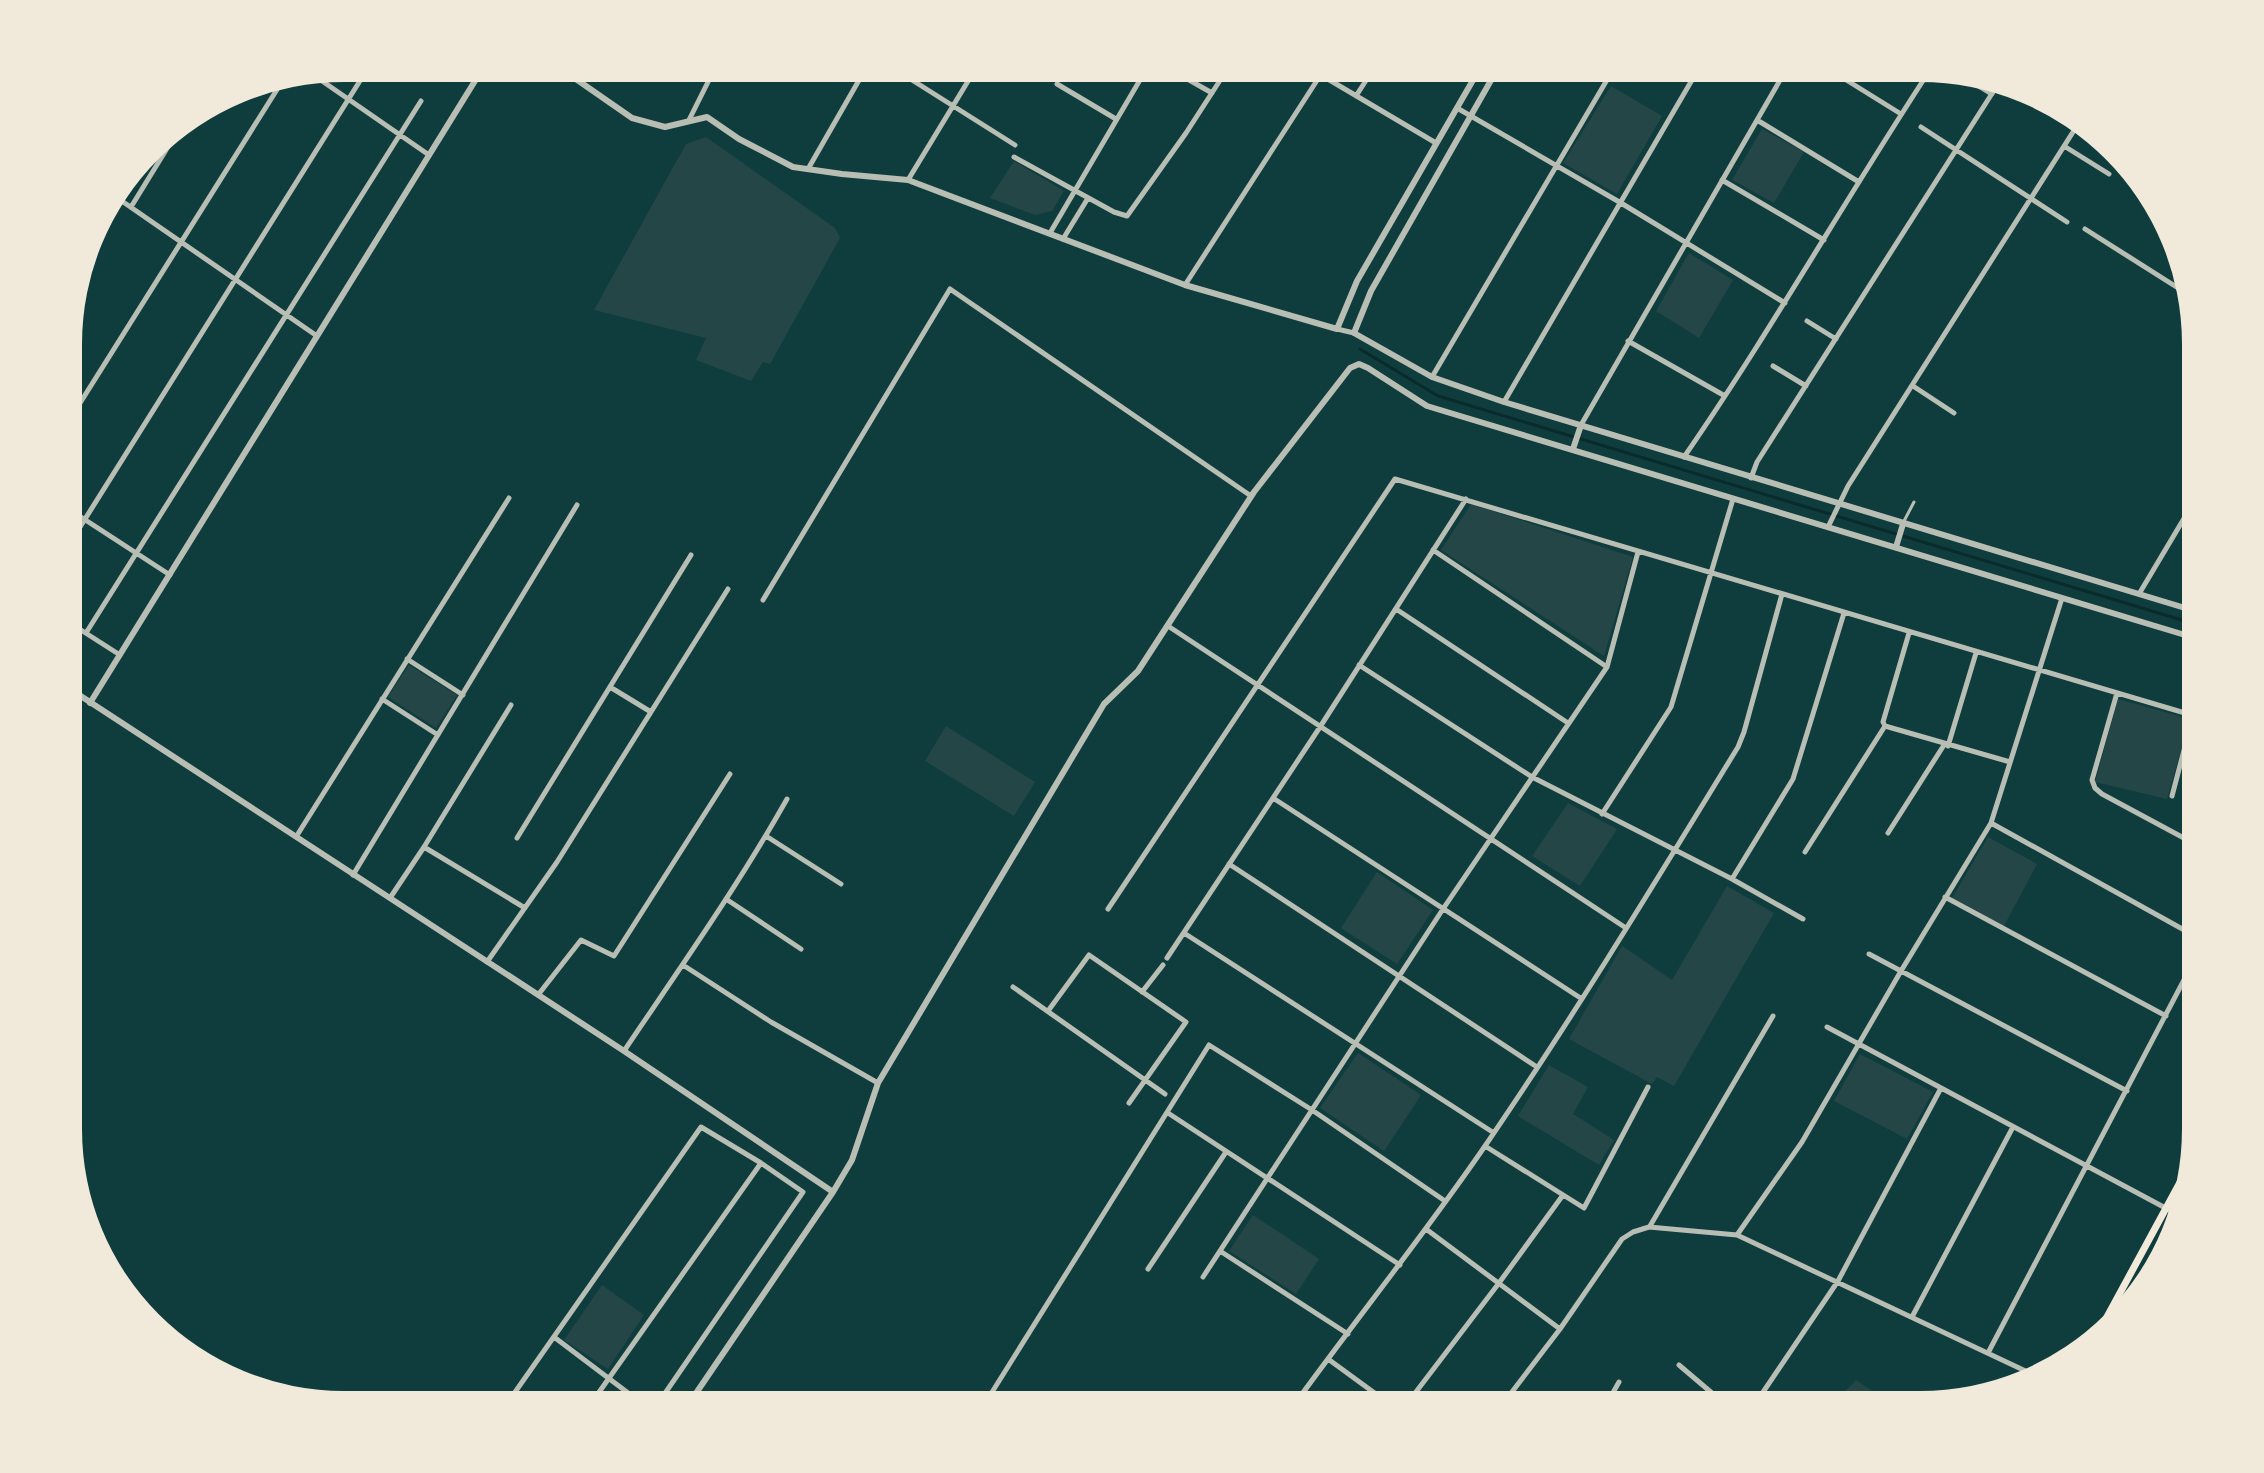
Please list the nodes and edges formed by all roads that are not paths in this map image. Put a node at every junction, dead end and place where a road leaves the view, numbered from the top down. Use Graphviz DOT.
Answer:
graph roads {
  1 [pos="359,82"];
  2 [pos="474,82"];
  3 [pos="580,82"];
  4 [pos="708,82"];
  5 [pos="858,82"];
  6 [pos="915,82"];
  7 [pos="968,82"];
  8 [pos="1138,82"];
  9 [pos="1193,82"];
  10 [pos="1219,82"];
  11 [pos="1316,82"];
  12 [pos="1333,82"];
  13 [pos="1365,82"];
  14 [pos="1472,82"];
  15 [pos="1490,82"];
  16 [pos="1606,82"];
  17 [pos="1691,82"];
  18 [pos="1779,82"];
  19 [pos="1850,82"];
  20 [pos="1922,82"];
  21 [pos="325,83"];
  22 [pos="1057,84"];
  23 [pos="276,91"];
  24 [pos="1987,91"];
  25 [pos="1212,93"];
  26 [pos="1992,94"];
  27 [pos="1356,96"];
  28 [pos="348,100"];
  29 [pos="421,101"];
  30 [pos="954,106"];
  31 [pos="1457,108"];
  32 [pos="1901,114"];
  33 [pos="1470,116"];
  34 [pos="1116,119"];
  35 [pos="689,120"];
  36 [pos="1757,120"];
  37 [pos="1921,127"];
  38 [pos="2073,132"];
  39 [pos="399,135"];
  40 [pos="1436,143"];
  41 [pos="1015,145"];
  42 [pos="2064,146"];
  43 [pos="1957,150"];
  44 [pos="163,155"];
  45 [pos="429,155"];
  46 [pos="1014,157"];
  47 [pos="1556,165"];
  48 [pos="808,169"];
  49 [pos="2109,174"];
  50 [pos="908,180"];
  51 [pos="1722,180"];
  52 [pos="1859,182"];
  53 [pos="1074,191"];
  54 [pos="1088,198"];
  55 [pos="2031,199"];
  56 [pos="124,202"];
  57 [pos="1621,203"];
  58 [pos="131,207"];
  59 [pos="2067,222"];
  60 [pos="2085,229"];
  61 [pos="1050,233"];
  62 [pos="1063,239"];
  63 [pos="1824,240"];
  64 [pos="181,242"];
  65 [pos="1686,242"];
  66 [pos="236,279"];
  67 [pos="1185,285"];
  68 [pos="2175,286"];
  69 [pos="1785,303"];
  70 [pos="286,314"];
  71 [pos="1807,321"];
  72 [pos="1337,329"];
  73 [pos="1354,333"];
  74 [pos="317,336"];
  75 [pos="1836,339"];
  76 [pos="1628,341"];
  77 [pos="1773,366"];
  78 [pos="1432,377"];
  79 [pos="1806,386"];
  80 [pos="1913,386"];
  81 [pos="1725,396"];
  82 [pos="82,400"];
  83 [pos="1504,402"];
  84 [pos="1954,413"];
  85 [pos="1580,428"];
  86 [pos="1574,446"];
  87 [pos="1684,457"];
  88 [pos="1751,478"];
  89 [pos="1251,496"];
  90 [pos="509,498"];
  91 [pos="1466,499"];
  92 [pos="1733,499"];
  93 [pos="1914,502"];
  94 [pos="577,505"];
  95 [pos="1837,506"];
  96 [pos="82,517"];
  97 [pos="85,519"];
  98 [pos="82,524"];
  99 [pos="1829,524"];
  100 [pos="2181,524"];
  101 [pos="1902,526"];
  102 [pos="1896,545"];
  103 [pos="1433,550"];
  104 [pos="1638,552"];
  105 [pos="136,553"];
  106 [pos="691,555"];
  107 [pos="1712,574"];
  108 [pos="170,575"];
  109 [pos="728,589"];
  110 [pos="1782,594"];
  111 [pos="2139,594"];
  112 [pos="2062,598"];
  113 [pos="763,600"];
  114 [pos="2181,607"];
  115 [pos="1396,609"];
  116 [pos="1844,613"];
  117 [pos="1168,626"];
  118 [pos="82,630"];
  119 [pos="86,633"];
  120 [pos="1909,633"];
  121 [pos="2181,634"];
  122 [pos="1976,653"];
  123 [pos="120,655"];
  124 [pos="407,659"];
  125 [pos="1359,665"];
  126 [pos="1607,667"];
  127 [pos="2038,671"];
  128 [pos="1258,685"];
  129 [pos="610,687"];
  130 [pos="2117,693"];
  131 [pos="463,695"];
  132 [pos="82,697"];
  133 [pos="382,699"];
  134 [pos="90,703"];
  135 [pos="511,705"];
  136 [pos="651,712"];
  137 [pos="2181,712"];
  138 [pos="1569,723"];
  139 [pos="1885,726"];
  140 [pos="1320,727"];
  141 [pos="438,735"];
  142 [pos="1946,745"];
  143 [pos="2010,762"];
  144 [pos="2181,763"];
  145 [pos="730,774"];
  146 [pos="1532,777"];
  147 [pos="2172,796"];
  148 [pos="1273,798"];
  149 [pos="787,799"];
  150 [pos="1602,814"];
  151 [pos="1991,823"];
  152 [pos="1888,833"];
  153 [pos="766,836"];
  154 [pos="2181,836"];
  155 [pos="296,837"];
  156 [pos="517,838"];
  157 [pos="1489,840"];
  158 [pos="424,847"];
  159 [pos="1675,850"];
  160 [pos="1805,852"];
  161 [pos="1229,864"];
  162 [pos="353,875"];
  163 [pos="1732,879"];
  164 [pos="841,884"];
  165 [pos="1945,897"];
  166 [pos="389,899"];
  167 [pos="725,899"];
  168 [pos="525,908"];
  169 [pos="1108,909"];
  170 [pos="1443,909"];
  171 [pos="1803,919"];
  172 [pos="1626,928"];
  173 [pos="2181,928"];
  174 [pos="1184,933"];
  175 [pos="801,949"];
  176 [pos="1869,954"];
  177 [pos="1167,958"];
  178 [pos="486,962"];
  179 [pos="683,965"];
  180 [pos="1163,965"];
  181 [pos="1901,971"];
  182 [pos="1399,976"];
  183 [pos="1013,987"];
  184 [pos="2181,987"];
  185 [pos="1142,992"];
  186 [pos="538,995"];
  187 [pos="1582,999"];
  188 [pos="1048,1011"];
  189 [pos="1773,1016"];
  190 [pos="2166,1016"];
  191 [pos="1827,1027"];
  192 [pos="1355,1043"];
  193 [pos="1859,1044"];
  194 [pos="624,1051"];
  195 [pos="1537,1067"];
  196 [pos="1145,1080"];
  197 [pos="878,1083"];
  198 [pos="1648,1087"];
  199 [pos="1941,1088"];
  200 [pos="2127,1091"];
  201 [pos="1165,1094"];
  202 [pos="1129,1103"];
  203 [pos="1312,1110"];
  204 [pos="1168,1113"];
  205 [pos="2013,1127"];
  206 [pos="1494,1133"];
  207 [pos="1485,1146"];
  208 [pos="1226,1152"];
  209 [pos="761,1163"];
  210 [pos="2088,1166"];
  211 [pos="1268,1178"];
  212 [pos="833,1192"];
  213 [pos="1563,1195"];
  214 [pos="1445,1201"];
  215 [pos="2169,1210"];
  216 [pos="2166,1217"];
  217 [pos="1649,1227"];
  218 [pos="1426,1229"];
  219 [pos="1737,1235"];
  220 [pos="1220,1251"];
  221 [pos="1400,1265"];
  222 [pos="1148,1269"];
  223 [pos="1203,1277"];
  224 [pos="1838,1281"];
  225 [pos="1499,1283"];
  226 [pos="2115,1304"];
  227 [pos="1912,1317"];
  228 [pos="1560,1329"];
  229 [pos="1348,1334"];
  230 [pos="554,1337"];
  231 [pos="1988,1353"];
  232 [pos="1328,1359"];
  233 [pos="1679,1365"];
  234 [pos="2023,1370"];
  235 [pos="608,1378"];
  236 [pos="1619,1382"];
  237 [pos="1305,1390"];
  238 [pos="1371,1390"];
  239 [pos="1417,1390"];
  240 [pos="1513,1390"];
  241 [pos="1614,1390"];
  242 [pos="1709,1390"];
  243 [pos="1764,1390"];
  244 [pos="516,1391"];
  245 [pos="599,1391"];
  246 [pos="625,1391"];
  247 [pos="667,1391"];
  248 [pos="698,1391"];
  249 [pos="993,1391"];
  1 -- 28 [label="street"];
  2 -- 45 [label="street"];
  3 -- 35 [label="street"];
  4 -- 35 [label="street"];
  5 -- 48 [label="street"];
  6 -- 30 [label="street"];
  7 -- 30 [label="street"];
  8 -- 34 [label="street"];
  9 -- 25 [label="street"];
  10 -- 25 [label="street"];
  11 -- 67 [label="street"];
  12 -- 27 [label="street"];
  13 -- 27 [label="street"];
  14 -- 31 [label="street"];
  15 -- 33 [label="street"];
  16 -- 47 [label="street"];
  17 -- 57 [label="street"];
  18 -- 36 [label="street"];
  19 -- 32 [label="street"];
  20 -- 32 [label="street"];
  21 -- 28 [label="street"];
  22 -- 34 [label="street"];
  23 -- 64 [label="street"];
  24 -- 26 [label="street"];
  25 -- 54 [label="street"];
  26 -- 43 [label="street"];
  27 -- 40 [label="street"];
  28 -- 39 [label="street"];
  28 -- 66 [label="street"];
  29 -- 39 [label="street"];
  30 -- 41 [label="street"];
  30 -- 50 [label="street"];
  31 -- 33 [label="street"];
  31 -- 40 [label="street"];
  32 -- 52 [label="street"];
  33 -- 47 [label="street"];
  33 -- 73 [label="street"];
  34 -- 53 [label="street"];
  35 -- 48 [label="street"];
  36 -- 51 [label="street"];
  36 -- 52 [label="street"];
  37 -- 43 [label="street"];
  38 -- 42 [label="street"];
  39 -- 45 [label="street"];
  39 -- 70 [label="street"];
  40 -- 72 [label="street"];
  42 -- 49 [label="street"];
  42 -- 55 [label="street"];
  43 -- 55 [label="street"];
  43 -- 75 [label="street"];
  44 -- 58 [label="street"];
  45 -- 74 [label="street"];
  46 -- 53 [label="street"];
  47 -- 57 [label="street"];
  47 -- 78 [label="street"];
  48 -- 50 [label="street"];
  50 -- 61 [label="street"];
  51 -- 63 [label="street"];
  51 -- 65 [label="street"];
  52 -- 63 [label="street"];
  53 -- 54 [label="street"];
  53 -- 61 [label="street"];
  54 -- 62 [label="street"];
  55 -- 59 [label="street"];
  55 -- 80 [label="street"];
  56 -- 58 [label="street"];
  57 -- 65 [label="street"];
  57 -- 83 [label="street"];
  58 -- 64 [label="street"];
  60 -- 68 [label="street"];
  61 -- 62 [label="street"];
  62 -- 67 [label="street"];
  63 -- 69 [label="street"];
  64 -- 66 [label="street"];
  64 -- 82 [label="street"];
  65 -- 69 [label="street"];
  65 -- 76 [label="street"];
  66 -- 70 [label="street"];
  66 -- 97 [label="street"];
  67 -- 72 [label="street"];
  69 -- 81 [label="street"];
  70 -- 74 [label="street"];
  70 -- 105 [label="street"];
  71 -- 75 [label="street"];
  72 -- 73 [label="street"];
  73 -- 78 [label="street"];
  74 -- 108 [label="street"];
  75 -- 79 [label="street"];
  76 -- 81 [label="street"];
  76 -- 85 [label="street"];
  77 -- 79 [label="street"];
  78 -- 83 [label="street"];
  79 -- 88 [label="street"];
  80 -- 84 [label="street"];
  80 -- 95 [label="street"];
  81 -- 87 [label="street"];
  83 -- 85 [label="street"];
  85 -- 86 [label="street"];
  85 -- 87 [label="street"];
  86 -- 89 [label="street"];
  86 -- 92 [label="street"];
  87 -- 88 [label="street"];
  88 -- 95 [label="street"];
  89 -- 113 [label="street"];
  89 -- 117 [label="street"];
  90 -- 124 [label="street"];
  91 -- 103 [label="street"];
  91 -- 104 [label="street"];
  91 -- 128 [label="street"];
  92 -- 99 [label="street"];
  92 -- 107 [label="street"];
  93 -- 101 [label="lane"];
  94 -- 131 [label="street"];
  95 -- 99 [label="street"];
  95 -- 101 [label="street"];
  96 -- 97 [label="street"];
  97 -- 98 [label="street"];
  97 -- 105 [label="street"];
  99 -- 102 [label="street"];
  100 -- 111 [label="street"];
  101 -- 102 [label="street"];
  101 -- 111 [label="street"];
  102 -- 112 [label="street"];
  103 -- 115 [label="street"];
  103 -- 126 [label="street"];
  104 -- 107 [label="street"];
  104 -- 126 [label="street"];
  105 -- 108 [label="street"];
  105 -- 119 [label="street"];
  106 -- 129 [label="street"];
  107 -- 110 [label="street"];
  107 -- 150 [label="street"];
  108 -- 123 [label="street"];
  109 -- 136 [label="street"];
  110 -- 116 [label="street"];
  110 -- 159 [label="street"];
  111 -- 114 [label="street"];
  112 -- 121 [label="street"];
  112 -- 127 [label="street"];
  115 -- 125 [label="street"];
  115 -- 138 [label="street"];
  116 -- 120 [label="street"];
  116 -- 163 [label="street"];
  117 -- 128 [label="street"];
  117 -- 197 [label="street"];
  118 -- 119 [label="street"];
  119 -- 123 [label="street"];
  120 -- 122 [label="street"];
  120 -- 139 [label="street"];
  122 -- 127 [label="street"];
  122 -- 142 [label="street"];
  123 -- 134 [label="street"];
  124 -- 131 [label="street"];
  124 -- 133 [label="street"];
  125 -- 140 [label="street"];
  125 -- 146 [label="street"];
  126 -- 138 [label="street"];
  127 -- 130 [label="street"];
  127 -- 143 [label="street"];
  128 -- 140 [label="street"];
  128 -- 169 [label="street"];
  129 -- 136 [label="street"];
  129 -- 156 [label="street"];
  130 -- 137 [label="street"];
  130 -- 154 [label="street"];
  131 -- 141 [label="street"];
  132 -- 134 [label="street"];
  133 -- 141 [label="street"];
  133 -- 155 [label="street"];
  134 -- 155 [label="street"];
  135 -- 158 [label="street"];
  136 -- 168 [label="street"];
  138 -- 146 [label="street"];
  139 -- 142 [label="street"];
  139 -- 160 [label="street"];
  140 -- 148 [label="street"];
  140 -- 157 [label="street"];
  141 -- 162 [label="street"];
  142 -- 143 [label="street"];
  142 -- 152 [label="street"];
  143 -- 151 [label="street"];
  144 -- 147 [label="street"];
  145 -- 186 [label="street"];
  146 -- 150 [label="street"];
  146 -- 157 [label="street"];
  148 -- 161 [label="street"];
  148 -- 170 [label="street"];
  149 -- 153 [label="street"];
  150 -- 159 [label="street"];
  151 -- 165 [label="street"];
  151 -- 173 [label="street"];
  153 -- 164 [label="street"];
  153 -- 167 [label="street"];
  155 -- 162 [label="street"];
  157 -- 170 [label="street"];
  157 -- 172 [label="street"];
  158 -- 166 [label="street"];
  158 -- 168 [label="street"];
  159 -- 163 [label="street"];
  159 -- 172 [label="street"];
  161 -- 174 [label="street"];
  161 -- 182 [label="street"];
  162 -- 166 [label="street"];
  163 -- 171 [label="street"];
  165 -- 181 [label="street"];
  165 -- 190 [label="street"];
  166 -- 178 [label="street"];
  167 -- 175 [label="street"];
  167 -- 179 [label="street"];
  168 -- 178 [label="street"];
  170 -- 182 [label="street"];
  170 -- 187 [label="street"];
  172 -- 187 [label="street"];
  174 -- 177 [label="street"];
  174 -- 192 [label="street"];
  176 -- 181 [label="street"];
  178 -- 186 [label="street"];
  179 -- 194 [label="street"];
  179 -- 197 [label="street"];
  180 -- 185 [label="street"];
  181 -- 193 [label="street"];
  181 -- 200 [label="street"];
  182 -- 192 [label="street"];
  182 -- 195 [label="street"];
  183 -- 188 [label="street"];
  184 -- 190 [label="street"];
  185 -- 188 [label="street"];
  185 -- 196 [label="street"];
  186 -- 194 [label="street"];
  187 -- 195 [label="street"];
  188 -- 196 [label="street"];
  189 -- 217 [label="street"];
  190 -- 200 [label="street"];
  191 -- 193 [label="street"];
  192 -- 203 [label="street"];
  192 -- 206 [label="street"];
  193 -- 199 [label="street"];
  193 -- 219 [label="street"];
  194 -- 212 [label="street"];
  195 -- 206 [label="street"];
  196 -- 201 [label="street"];
  196 -- 202 [label="street"];
  197 -- 212 [label="street"];
  198 -- 213 [label="street"];
  199 -- 205 [label="street"];
  199 -- 224 [label="street"];
  200 -- 210 [label="street"];
  203 -- 204 [label="street"];
  203 -- 211 [label="street"];
  203 -- 214 [label="street"];
  204 -- 208 [label="street"];
  204 -- 249 [label="street"];
  205 -- 210 [label="street"];
  205 -- 227 [label="street"];
  206 -- 207 [label="street"];
  207 -- 213 [label="street"];
  207 -- 214 [label="street"];
  208 -- 211 [label="street"];
  208 -- 222 [label="street"];
  209 -- 230 [label="street"];
  209 -- 235 [label="street"];
  209 -- 247 [label="street"];
  210 -- 215 [label="street"];
  210 -- 231 [label="street"];
  211 -- 220 [label="street"];
  211 -- 221 [label="street"];
  212 -- 248 [label="street"];
  213 -- 225 [label="street"];
  214 -- 218 [label="street"];
  216 -- 226 [label="main road"];
  217 -- 219 [label="street"];
  217 -- 228 [label="street"];
  218 -- 221 [label="street"];
  218 -- 225 [label="street"];
  219 -- 224 [label="street"];
  220 -- 223 [label="street"];
  220 -- 229 [label="street"];
  221 -- 229 [label="street"];
  224 -- 227 [label="street"];
  224 -- 243 [label="street"];
  225 -- 228 [label="street"];
  225 -- 239 [label="street"];
  227 -- 231 [label="street"];
  228 -- 240 [label="street"];
  229 -- 232 [label="street"];
  230 -- 235 [label="street"];
  230 -- 244 [label="street"];
  231 -- 234 [label="street"];
  232 -- 237 [label="street"];
  232 -- 238 [label="street"];
  233 -- 242 [label="street"];
  235 -- 245 [label="street"];
  235 -- 246 [label="street"];
  236 -- 241 [label="street"];
}
